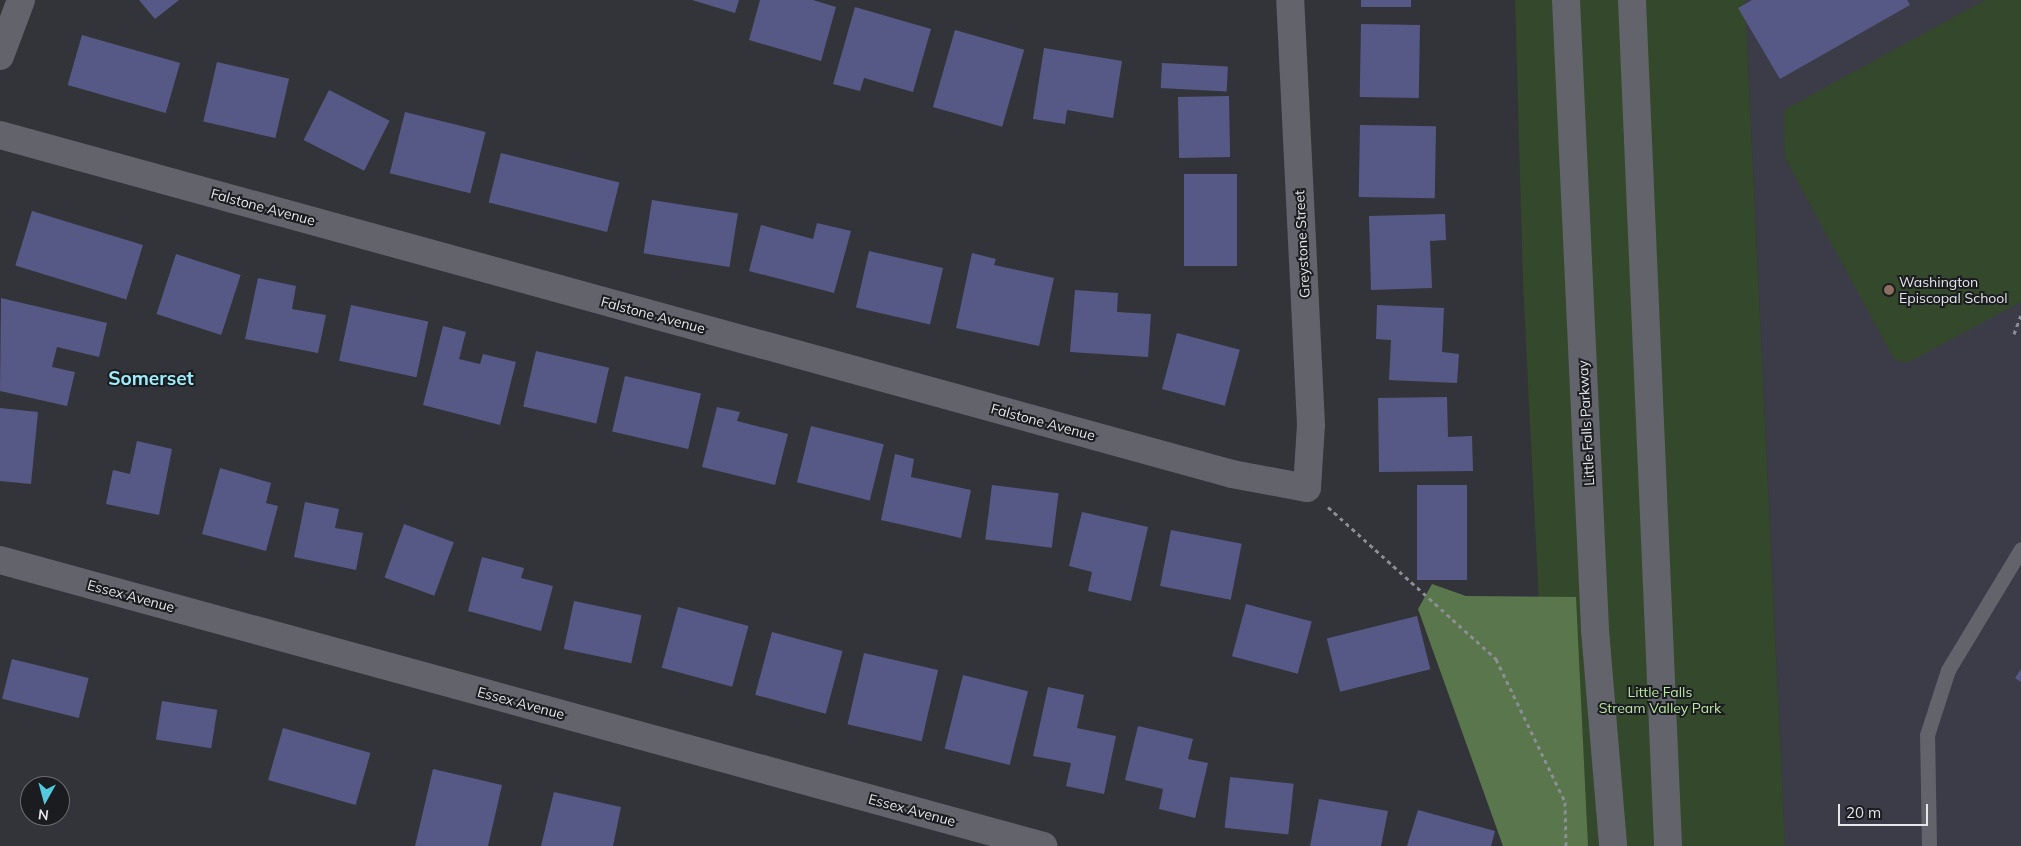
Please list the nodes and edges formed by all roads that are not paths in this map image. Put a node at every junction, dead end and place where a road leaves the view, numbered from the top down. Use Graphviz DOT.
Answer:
graph roads {
  1 [pos="21,0"];
  2 [pos="1290,0"];
  3 [pos="1566,0"];
  4 [pos="1632,0"];
  5 [pos="0,56"];
  6 [pos="0,135"];
  7 [pos="1308,488"];
  8 [pos="2021,549"];
  9 [pos="0,560"];
  10 [pos="1043,846"];
  11 [pos="1613,846"];
  12 [pos="1668,846"];
  13 [pos="1929,846"];
  1 -- 5 [label="street"];
  2 -- 7 [label="street, Greystone Street"];
  3 -- 11 [label="street, Little Falls Parkway"];
  4 -- 12 [label="street"];
  6 -- 7 [label="street, Falstone Avenue"];
  8 -- 13 [label="lane"];
  9 -- 10 [label="street, Essex Avenue"];
}
